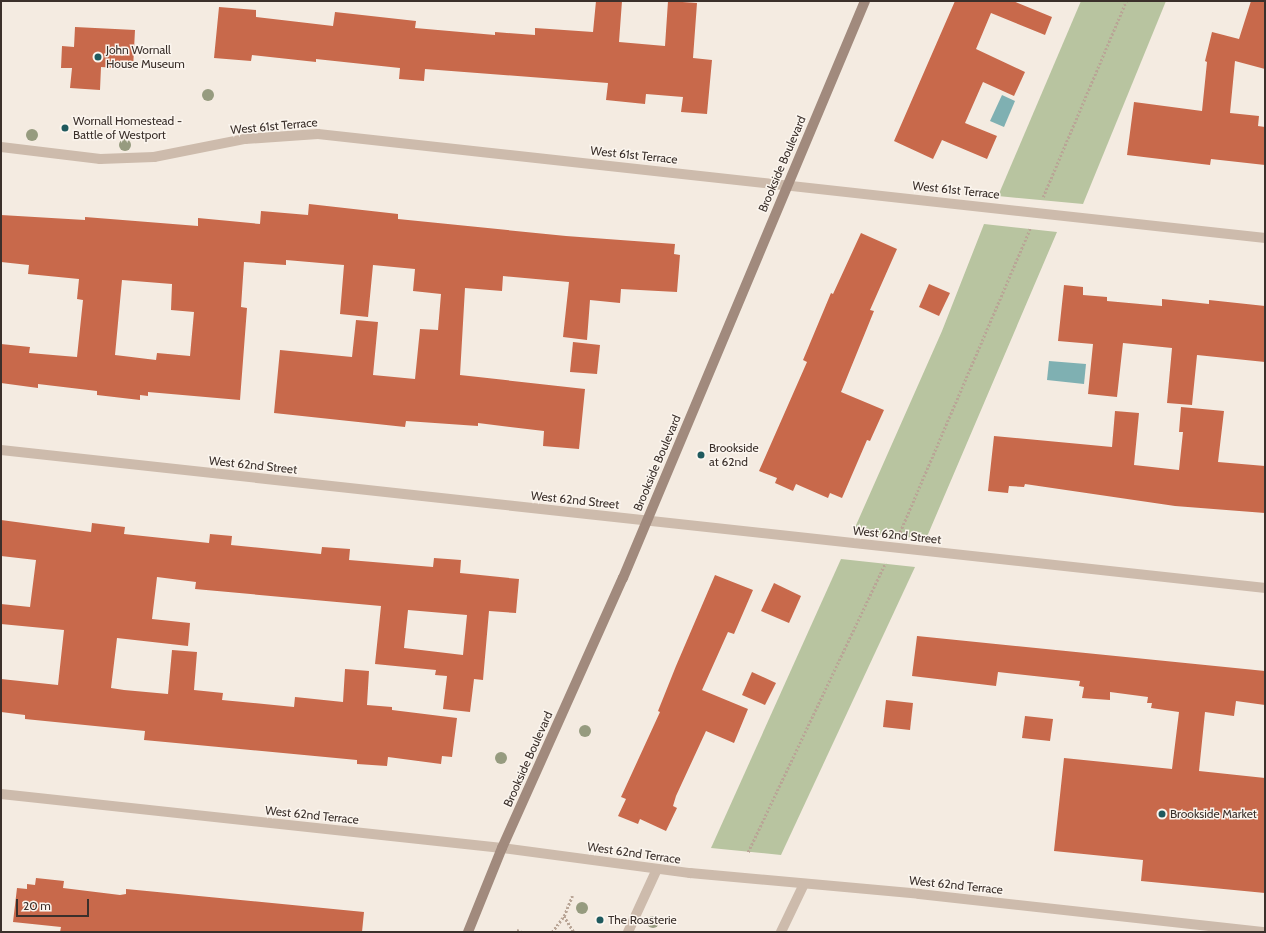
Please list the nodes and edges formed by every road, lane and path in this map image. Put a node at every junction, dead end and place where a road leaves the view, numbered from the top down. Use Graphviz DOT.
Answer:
graph roads {
  1 [pos="865,1"];
  2 [pos="1126,1"];
  3 [pos="1,147"];
  4 [pos="788,184"];
  5 [pos="1037,212"];
  6 [pos="1265,238"];
  7 [pos="1,450"];
  8 [pos="647,521"];
  9 [pos="893,548"];
  10 [pos="1265,588"];
  11 [pos="1,794"];
  12 [pos="502,848"];
  13 [pos="748,852"];
  14 [pos="657,869"];
  15 [pos="804,884"];
  16 [pos="572,896"];
  17 [pos="564,916"];
  18 [pos="517,930"];
  19 [pos="468,932"];
  20 [pos="522,932"];
  21 [pos="552,932"];
  22 [pos="557,932"];
  23 [pos="564,932"];
  24 [pos="574,932"];
  25 [pos="628,932"];
  26 [pos="782,932"];
  27 [pos="1265,932"];
  1 -- 4 [label="main road, Brookside Boulevard"];
  2 -- 5 [label="path"];
  3 -- 4 [label="street, West 61st Terrace"];
  4 -- 5 [label="street, West 61st Terrace"];
  4 -- 8 [label="main road, Brookside Boulevard"];
  5 -- 6 [label="street, West 61st Terrace"];
  5 -- 9 [label="path"];
  7 -- 8 [label="street, West 62nd Street"];
  8 -- 9 [label="street, West 62nd Street"];
  8 -- 12 [label="main road, Brookside Boulevard"];
  9 -- 10 [label="street, West 62nd Street"];
  9 -- 13 [label="path"];
  11 -- 12 [label="street, West 62nd Terrace"];
  12 -- 14 [label="street, West 62nd Terrace"];
  12 -- 19 [label="main road, Brookside Boulevard"];
  14 -- 15 [label="street, West 62nd Terrace"];
  14 -- 25 [label="street"];
  15 -- 26 [label="street"];
  15 -- 27 [label="street, West 62nd Terrace"];
  16 -- 17 [label="path"];
  17 -- 21 [label="path"];
  17 -- 24 [label="path"];
  18 -- 20 [label="path"];
  22 -- 23 [label="path"];
}
